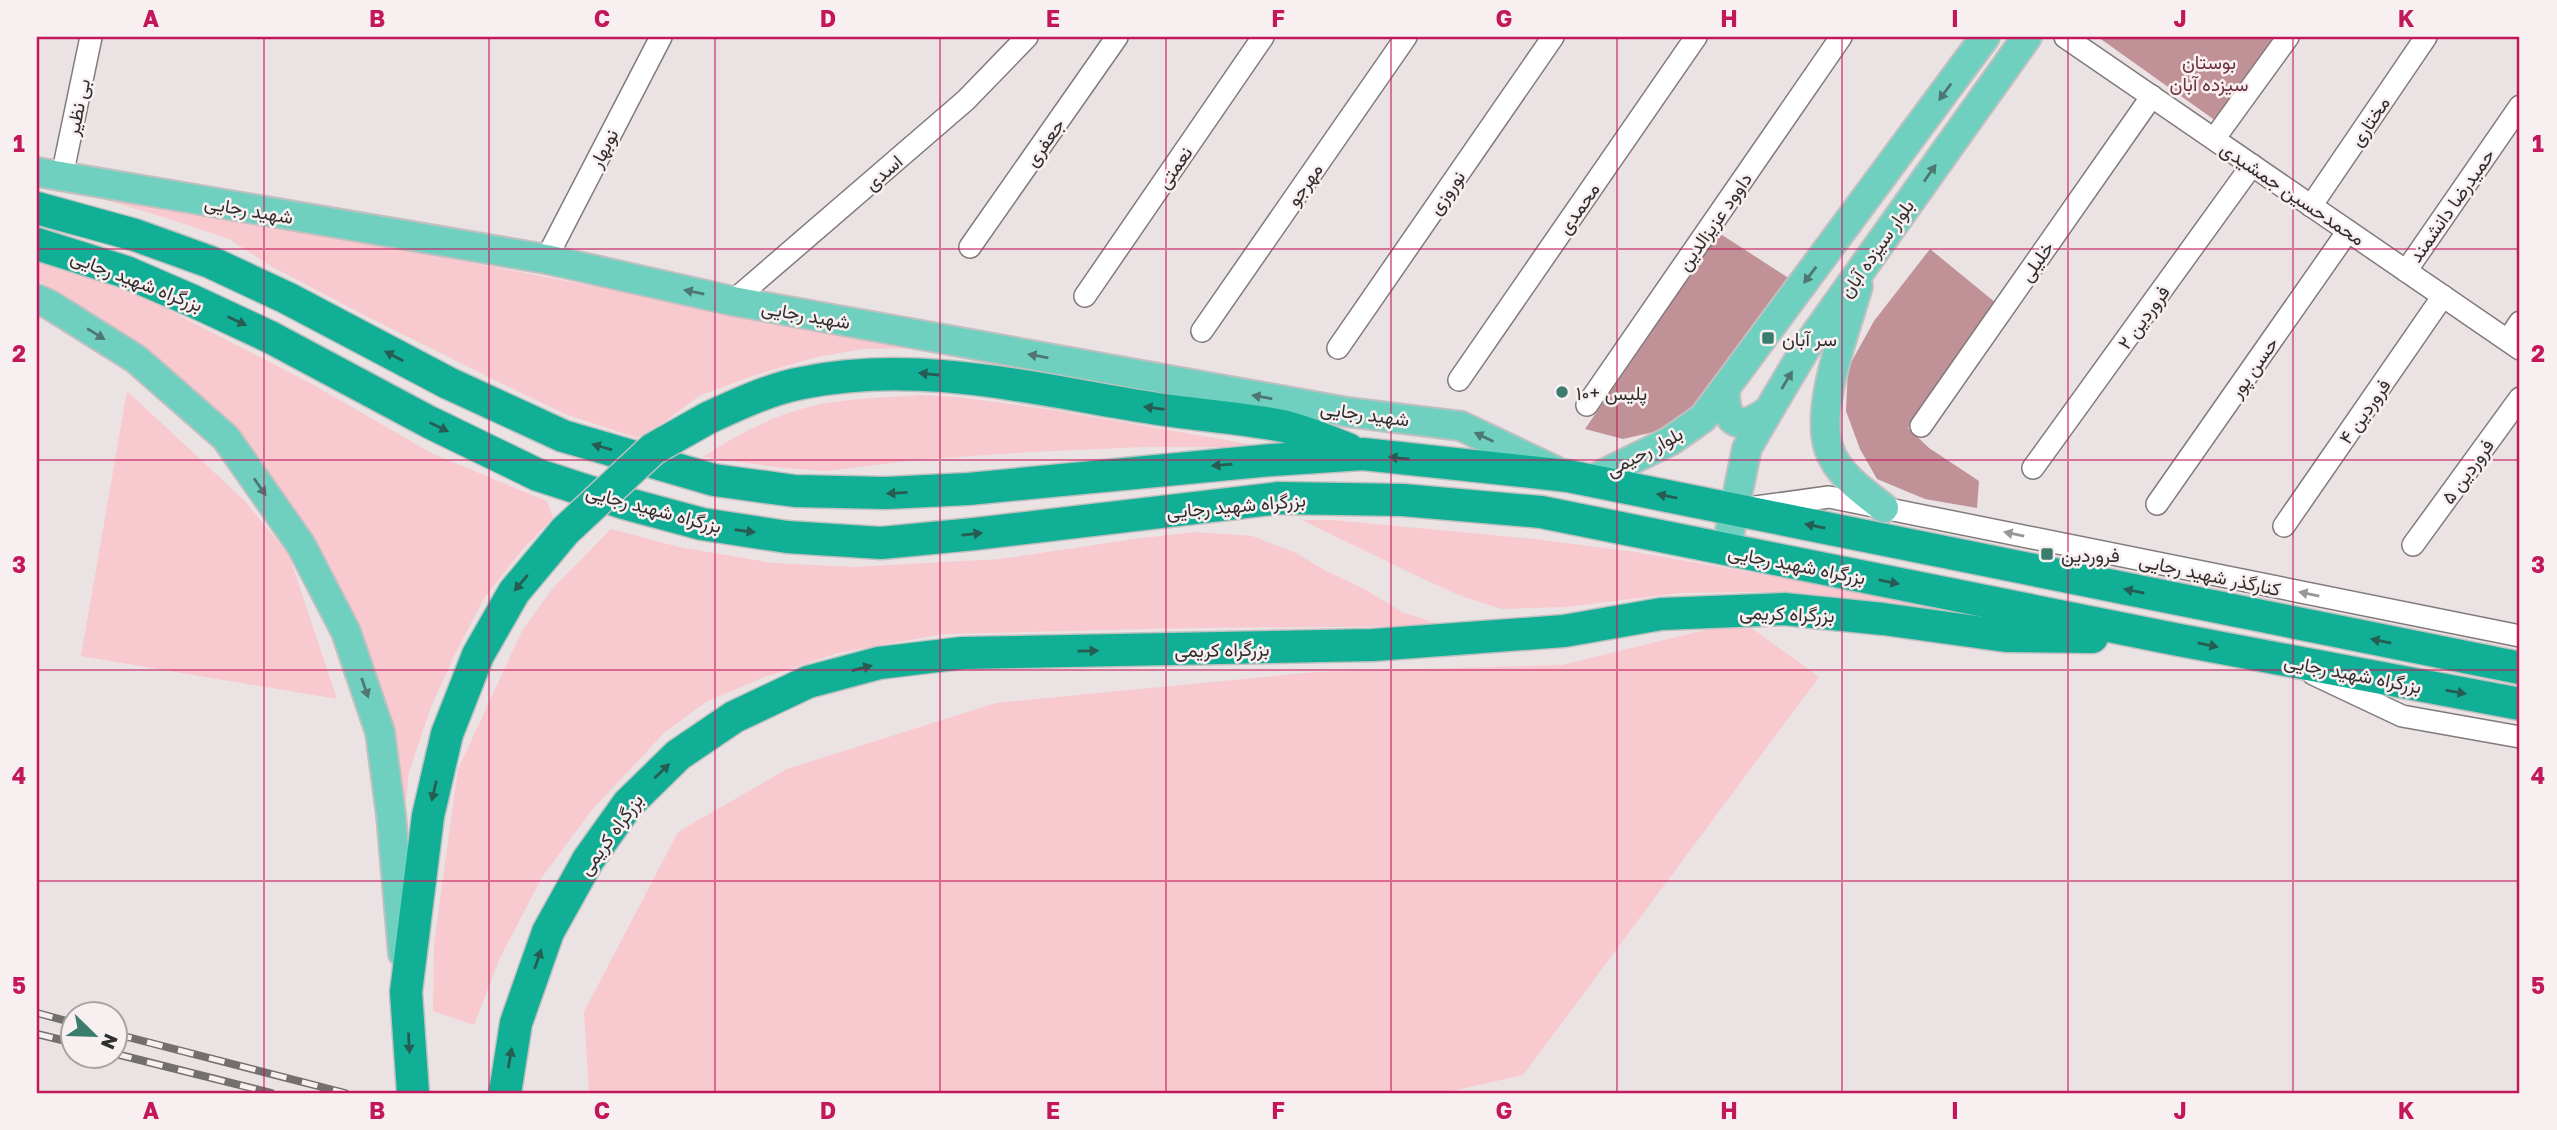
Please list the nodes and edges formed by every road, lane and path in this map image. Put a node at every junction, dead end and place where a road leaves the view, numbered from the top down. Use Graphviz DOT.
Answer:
graph roads {
  1 [pos="91,37"];
  2 [pos="661,37"];
  3 [pos="1027,37"];
  4 [pos="1117,37"];
  5 [pos="1263,37"];
  6 [pos="1406,37"];
  7 [pos="1553,37"];
  8 [pos="1696,37"];
  9 [pos="1841,37"];
  10 [pos="1985,37"];
  11 [pos="2027,37"];
  12 [pos="2065,37"];
  13 [pos="2288,37"];
  14 [pos="2426,37"];
  15 [pos="2152,96"];
  16 [pos="2520,106"];
  17 [pos="2214,139"];
  18 [pos="2252,165"];
  19 [pos="49,174"];
  20 [pos="2311,206"];
  21 [pos="37,208"];
  22 [pos="2348,231"];
  23 [pos="37,244"];
  24 [pos="970,247"];
  25 [pos="546,259"];
  26 [pos="1864,265"];
  27 [pos="2406,271"];
  28 [pos="1085,296"];
  29 [pos="2443,296"];
  30 [pos="733,301"];
  31 [pos="41,306"];
  32 [pos="2520,322"];
  33 [pos="1202,331"];
  34 [pos="2514,345"];
  35 [pos="1338,348"];
  36 [pos="1459,380"];
  37 [pos="1726,390"];
  38 [pos="2520,398"];
  39 [pos="1587,405"];
  40 [pos="1769,410"];
  41 [pos="1921,426"];
  42 [pos="1363,454"];
  43 [pos="2033,468"];
  44 [pos="1578,479"];
  45 [pos="2157,504"];
  46 [pos="1884,508"];
  47 [pos="1734,509"];
  48 [pos="2284,526"];
  49 [pos="2413,545"];
  50 [pos="1726,550"];
  51 [pos="2520,636"];
  52 [pos="2174,639"];
  53 [pos="2283,660"];
  54 [pos="2520,668"];
  55 [pos="2520,704"];
  56 [pos="2520,737"];
  57 [pos="406,992"];
  58 [pos="412,1093"];
  59 [pos="505,1093"];
  1 -- 19 [label="street, بی نظیر"];
  2 -- 25 [label="street, نوبهار"];
  3 -- 30 [label="street, اسدی"];
  4 -- 24 [label="street, جعفری"];
  5 -- 28 [label="street, نعمتی"];
  6 -- 33 [label="street, مهرجو"];
  7 -- 35 [label="street, نوروزی"];
  8 -- 36 [label="street, محمدی"];
  9 -- 39 [label="street, داوود عزیزالدین"];
  10 -- 37 [label="main road, بلوار سیزده آبان, one-way"];
  26 -- 11 [label="main road, بلوار سیزده آبان, one-way"];
  12 -- 15 [label="street, محمدحسین جمشیدی"];
  13 -- 17 [label="street"];
  14 -- 20 [label="street, مختاری"];
  15 -- 17 [label="street, محمدحسین جمشیدی"];
  15 -- 41 [label="street, خلیلی"];
  16 -- 27 [label="street, حمیدرضا دانشمند"];
  17 -- 18 [label="street, محمدحسین جمشیدی"];
  18 -- 20 [label="street, محمدحسین جمشیدی"];
  18 -- 43 [label="street, فروردین ۲"];
  19 -- 25 [label="main road, شهید رجایی"];
  20 -- 22 [label="street, محمدحسین جمشیدی"];
  42 -- 21 [label="highway, بزرگراه شهید رجایی, one-way"];
  22 -- 27 [label="street, محمدحسین جمشیدی"];
  22 -- 45 [label="street, حسن پور"];
  23 -- 50 [label="highway, بزرگراه شهید رجایی, one-way"];
  30 -- 25 [label="main road, شهید رجایی, one-way"];
  40 -- 26 [label="main road, بلوار سیزده آبان, one-way"];
  26 -- 46 [label="main road"];
  27 -- 29 [label="street, محمدحسین جمشیدی"];
  29 -- 34 [label="street, محمدحسین جمشیدی"];
  29 -- 48 [label="street, فروردین ۴"];
  44 -- 30 [label="main road, شهید رجایی, one-way"];
  31 -- 57 [label="main road, one-way"];
  32 -- 34 [label="street"];
  37 -- 40 [label="main road"];
  37 -- 44 [label="main road, بلوار رحیمی"];
  38 -- 49 [label="street, فروردین ۵"];
  40 -- 47 [label="main road, بلوار سیزده آبان"];
  44 -- 42 [label="highway, بزرگراه شهید رجایی, one-way"];
  42 -- 57 [label="highway, one-way, bridge"];
  47 -- 44 [label="highway, بزرگراه شهید رجایی, one-way"];
  46 -- 47 [label="street, کنارگذر شهید رجایی"];
  51 -- 46 [label="street, کنارگذر شهید رجایی, one-way"];
  47 -- 50 [label="main road"];
  54 -- 47 [label="highway, بزرگراه شهید رجایی, one-way"];
  50 -- 52 [label="highway, بزرگراه شهید رجایی, one-way"];
  52 -- 53 [label="highway, بزرگراه شهید رجایی, one-way"];
  59 -- 52 [label="highway, بزرگراه کریمی, one-way"];
  53 -- 55 [label="highway, بزرگراه شهید رجایی, one-way"];
  53 -- 56 [label="street"];
  57 -- 58 [label="highway, one-way"];
}
